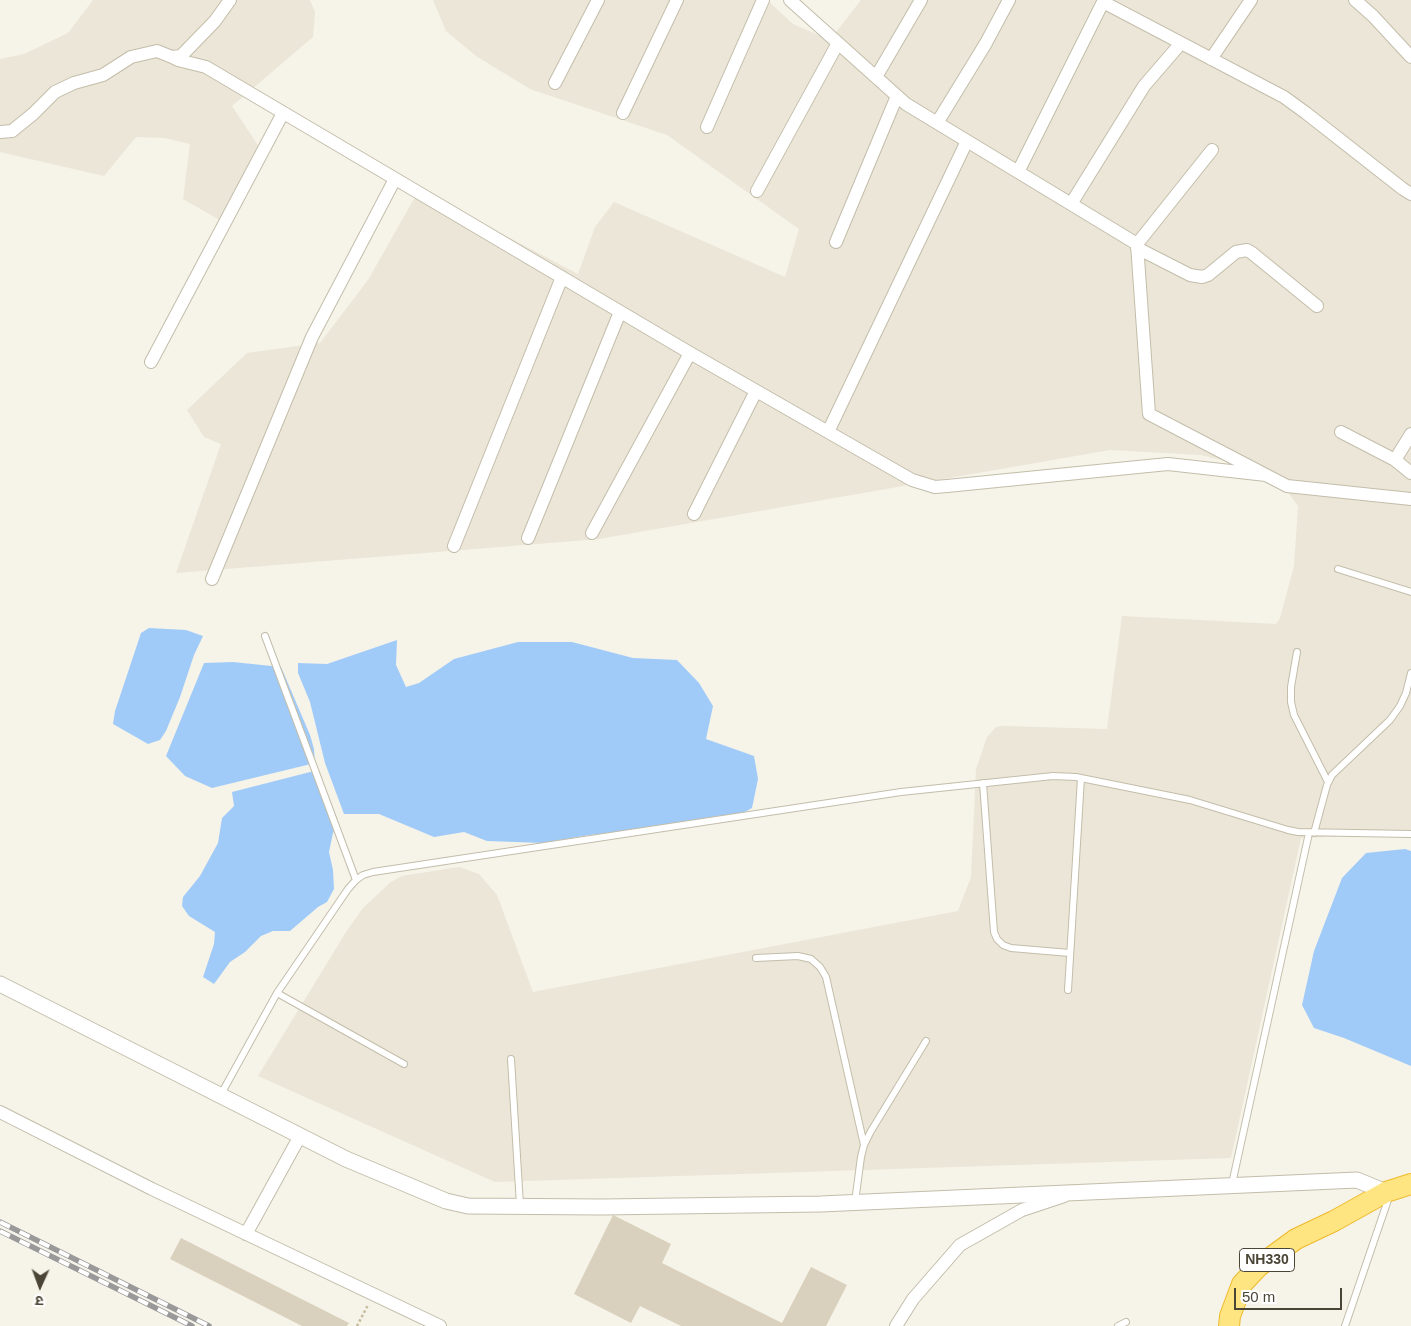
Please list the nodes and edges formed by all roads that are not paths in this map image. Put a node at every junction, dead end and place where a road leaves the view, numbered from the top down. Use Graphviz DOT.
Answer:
graph roads {
  1 [pos="230,0"];
  2 [pos="598,0"];
  3 [pos="677,0"];
  4 [pos="763,0"];
  5 [pos="790,0"];
  6 [pos="921,0"];
  7 [pos="1009,0"];
  8 [pos="1251,0"];
  9 [pos="1355,0"];
  10 [pos="1103,1"];
  11 [pos="838,43"];
  12 [pos="1181,43"];
  13 [pos="172,57"];
  14 [pos="1411,57"];
  15 [pos="1211,59"];
  16 [pos="876,77"];
  17 [pos="555,83"];
  18 [pos="897,96"];
  19 [pos="283,112"];
  20 [pos="622,113"];
  21 [pos="937,123"];
  22 [pos="707,127"];
  23 [pos="0,132"];
  24 [pos="967,142"];
  25 [pos="1212,150"];
  26 [pos="1018,172"];
  27 [pos="395,179"];
  28 [pos="757,191"];
  29 [pos="1411,194"];
  30 [pos="1071,204"];
  31 [pos="836,242"];
  32 [pos="1137,246"];
  33 [pos="562,277"];
  34 [pos="1317,306"];
  35 [pos="620,312"];
  36 [pos="690,353"];
  37 [pos="151,362"];
  38 [pos="756,391"];
  39 [pos="828,432"];
  40 [pos="1341,432"];
  41 [pos="1411,434"];
  42 [pos="1395,460"];
  43 [pos="1411,473"];
  44 [pos="1266,475"];
  45 [pos="1411,499"];
  46 [pos="694,514"];
  47 [pos="592,533"];
  48 [pos="528,538"];
  49 [pos="454,546"];
  50 [pos="1338,569"];
  51 [pos="212,579"];
  52 [pos="1411,592"];
  53 [pos="265,636"];
  54 [pos="1297,652"];
  55 [pos="1411,673"];
  56 [pos="1081,778"];
  57 [pos="1328,782"];
  58 [pos="983,783"];
  59 [pos="1311,833"];
  60 [pos="1411,834"];
  61 [pos="356,880"];
  62 [pos="1070,953"];
  63 [pos="756,958"];
  64 [pos="0,984"];
  65 [pos="1068,990"];
  66 [pos="277,993"];
  67 [pos="926,1041"];
  68 [pos="511,1060"];
  69 [pos="404,1064"];
  70 [pos="220,1096"];
  71 [pos="0,1112"];
  72 [pos="300,1136"];
  73 [pos="864,1145"];
  74 [pos="1411,1184"];
  75 [pos="1232,1186"];
  76 [pos="1079,1192"];
  77 [pos="1388,1192"];
  78 [pos="855,1202"];
  79 [pos="520,1207"];
  80 [pos="246,1234"];
  81 [pos="1126,1322"];
  82 [pos="440,1326"];
  83 [pos="896,1326"];
  84 [pos="1118,1326"];
  85 [pos="1230,1326"];
  86 [pos="1345,1326"];
  1 -- 13 [label="street"];
  2 -- 17 [label="street"];
  3 -- 20 [label="street"];
  4 -- 22 [label="street"];
  5 -- 11 [label="street"];
  6 -- 16 [label="street"];
  7 -- 21 [label="street"];
  8 -- 15 [label="street"];
  9 -- 14 [label="street"];
  10 -- 12 [label="street"];
  10 -- 26 [label="street"];
  11 -- 16 [label="street"];
  11 -- 28 [label="street"];
  12 -- 15 [label="street"];
  12 -- 30 [label="street"];
  13 -- 19 [label="street"];
  13 -- 23 [label="street"];
  15 -- 29 [label="street"];
  16 -- 18 [label="street"];
  18 -- 21 [label="street"];
  18 -- 31 [label="street"];
  19 -- 27 [label="street"];
  19 -- 37 [label="street"];
  21 -- 24 [label="street"];
  24 -- 26 [label="street"];
  24 -- 39 [label="street"];
  25 -- 32 [label="street"];
  26 -- 30 [label="street"];
  27 -- 33 [label="street"];
  27 -- 51 [label="street"];
  30 -- 32 [label="street"];
  32 -- 34 [label="street"];
  32 -- 44 [label="street"];
  33 -- 35 [label="street"];
  33 -- 49 [label="street"];
  35 -- 36 [label="street"];
  35 -- 48 [label="street"];
  36 -- 38 [label="street"];
  36 -- 47 [label="street"];
  38 -- 39 [label="street"];
  38 -- 46 [label="street"];
  39 -- 44 [label="street"];
  40 -- 42 [label="street"];
  41 -- 42 [label="street"];
  42 -- 43 [label="street"];
  44 -- 45 [label="street"];
  50 -- 52 [label="lane"];
  53 -- 61 [label="lane"];
  54 -- 57 [label="lane"];
  55 -- 57 [label="lane"];
  56 -- 58 [label="lane"];
  56 -- 59 [label="lane"];
  56 -- 62 [label="lane"];
  57 -- 59 [label="lane"];
  58 -- 61 [label="lane"];
  58 -- 62 [label="lane"];
  59 -- 60 [label="lane"];
  59 -- 75 [label="lane"];
  61 -- 66 [label="lane"];
  62 -- 65 [label="lane"];
  63 -- 73 [label="lane"];
  64 -- 70 [label="street"];
  66 -- 69 [label="lane"];
  66 -- 70 [label="lane"];
  67 -- 73 [label="lane"];
  68 -- 79 [label="lane"];
  70 -- 72 [label="street"];
  71 -- 80 [label="street"];
  72 -- 79 [label="street"];
  72 -- 80 [label="street"];
  73 -- 78 [label="lane"];
  74 -- 77 [label="highway, NH330"];
  75 -- 76 [label="street"];
  75 -- 77 [label="street"];
  76 -- 78 [label="street"];
  76 -- 83 [label="street"];
  77 -- 85 [label="highway, NH330"];
  77 -- 86 [label="lane"];
  78 -- 79 [label="street"];
  80 -- 82 [label="street"];
  81 -- 84 [label="lane"];
}
